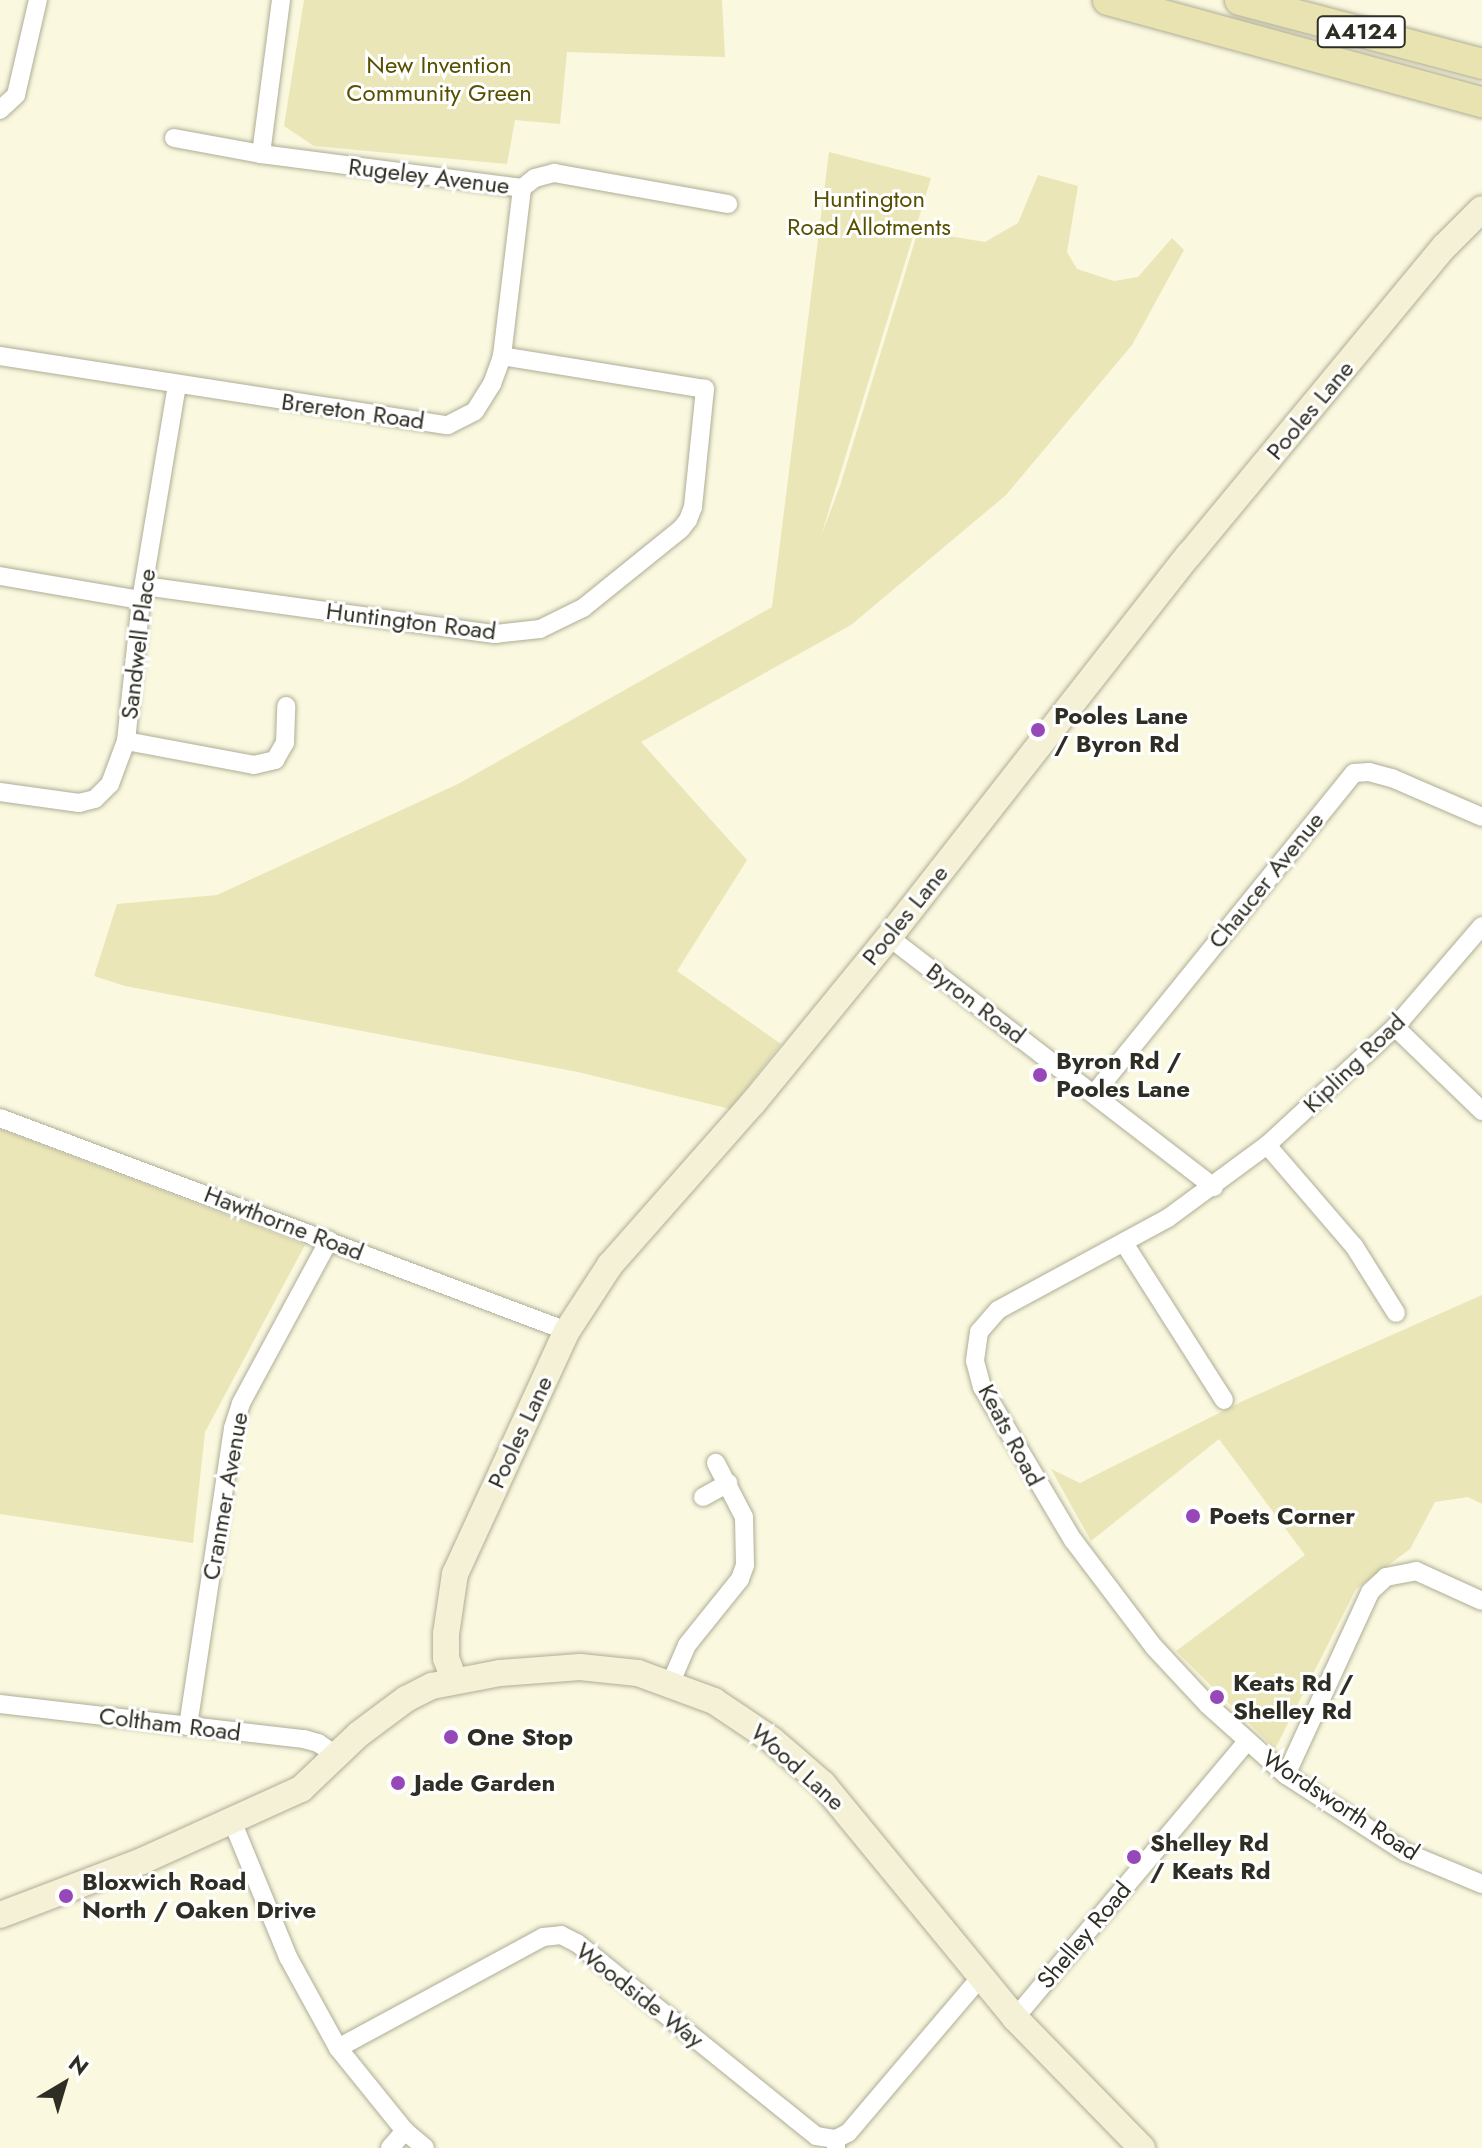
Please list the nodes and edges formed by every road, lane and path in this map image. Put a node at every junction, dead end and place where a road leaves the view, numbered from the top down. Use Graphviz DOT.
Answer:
graph roads {
  1 [pos="38,0"];
  2 [pos="281,0"];
  3 [pos="1108,0"];
  4 [pos="1240,0"];
  5 [pos="1482,64"];
  6 [pos="1482,102"];
  7 [pos="0,110"];
  8 [pos="174,138"];
  9 [pos="261,154"];
  10 [pos="522,188"];
  11 [pos="728,204"];
  12 [pos="1482,209"];
  13 [pos="0,356"];
  14 [pos="502,356"];
  15 [pos="177,385"];
  16 [pos="0,576"];
  17 [pos="143,593"];
  18 [pos="286,706"];
  19 [pos="126,741"];
  20 [pos="0,792"];
  21 [pos="1482,817"];
  22 [pos="1482,926"];
  23 [pos="889,937"];
  24 [pos="1395,1027"];
  25 [pos="1094,1094"];
  26 [pos="1482,1111"];
  27 [pos="0,1118"];
  28 [pos="1267,1145"];
  29 [pos="1214,1187"];
  30 [pos="329,1240"];
  31 [pos="1124,1243"];
  32 [pos="1396,1313"];
  33 [pos="567,1331"];
  34 [pos="1224,1400"];
  35 [pos="716,1463"];
  36 [pos="728,1483"];
  37 [pos="703,1497"];
  38 [pos="1482,1601"];
  39 [pos="454,1680"];
  40 [pos="671,1682"];
  41 [pos="0,1704"];
  42 [pos="188,1726"];
  43 [pos="1247,1742"];
  44 [pos="337,1756"];
  45 [pos="1286,1775"];
  46 [pos="232,1821"];
  47 [pos="1482,1884"];
  48 [pos="0,1915"];
  49 [pos="980,1978"];
  50 [pos="1015,2018"];
  51 [pos="338,2048"];
  52 [pos="405,2131"];
  53 [pos="836,2143"];
  54 [pos="390,2148"];
  55 [pos="425,2148"];
  56 [pos="1142,2148"];
  1 -- 7 [label="street"];
  2 -- 9 [label="street"];
  3 -- 6 [label="main road, A4124"];
  4 -- 5 [label="main road, A4124"];
  8 -- 9 [label="street, Rugeley Avenue"];
  9 -- 10 [label="street, Rugeley Avenue"];
  10 -- 11 [label="street, Rugeley Avenue"];
  10 -- 14 [label="street, Brereton Road"];
  12 -- 23 [label="street, Pooles Lane"];
  13 -- 15 [label="street, Brereton Road"];
  14 -- 15 [label="street, Brereton Road"];
  14 -- 17 [label="street, Huntington Road"];
  15 -- 17 [label="street, Sandwell Place"];
  16 -- 17 [label="street"];
  17 -- 19 [label="street, Sandwell Place"];
  18 -- 19 [label="street"];
  19 -- 20 [label="street, Sandwell Place"];
  21 -- 25 [label="street, Chaucer Avenue"];
  22 -- 24 [label="street, Kipling Road"];
  23 -- 25 [label="street, Byron Road"];
  23 -- 33 [label="street, Pooles Lane"];
  24 -- 26 [label="street"];
  24 -- 28 [label="street, Kipling Road"];
  25 -- 29 [label="street, Byron Road"];
  27 -- 30 [label="street, Hawthorne Road"];
  28 -- 29 [label="street, Kipling Road"];
  28 -- 32 [label="street"];
  29 -- 31 [label="street, Keats Road"];
  30 -- 33 [label="street, Hawthorne Road"];
  30 -- 42 [label="street, Cranmer Avenue"];
  31 -- 34 [label="street"];
  31 -- 43 [label="street, Keats Road"];
  33 -- 39 [label="street, Pooles Lane"];
  35 -- 36 [label="street"];
  36 -- 37 [label="street"];
  36 -- 40 [label="street"];
  38 -- 45 [label="street"];
  39 -- 40 [label="street, Wood Lane"];
  39 -- 44 [label="street, Wood Lane"];
  40 -- 49 [label="street, Wood Lane"];
  41 -- 42 [label="street, Coltham Road"];
  42 -- 44 [label="street, Coltham Road"];
  43 -- 45 [label="street, Wordsworth Road"];
  43 -- 50 [label="street, Shelley Road"];
  44 -- 46 [label="street, Wood Lane"];
  45 -- 47 [label="street, Wordsworth Road"];
  46 -- 48 [label="street, Wood Lane"];
  46 -- 51 [label="street"];
  49 -- 50 [label="street, Wood Lane"];
  49 -- 53 [label="street"];
  50 -- 56 [label="street, Wood Lane"];
  51 -- 52 [label="street"];
  51 -- 53 [label="street, Woodside Way"];
  52 -- 54 [label="street"];
  52 -- 55 [label="street"];
}
